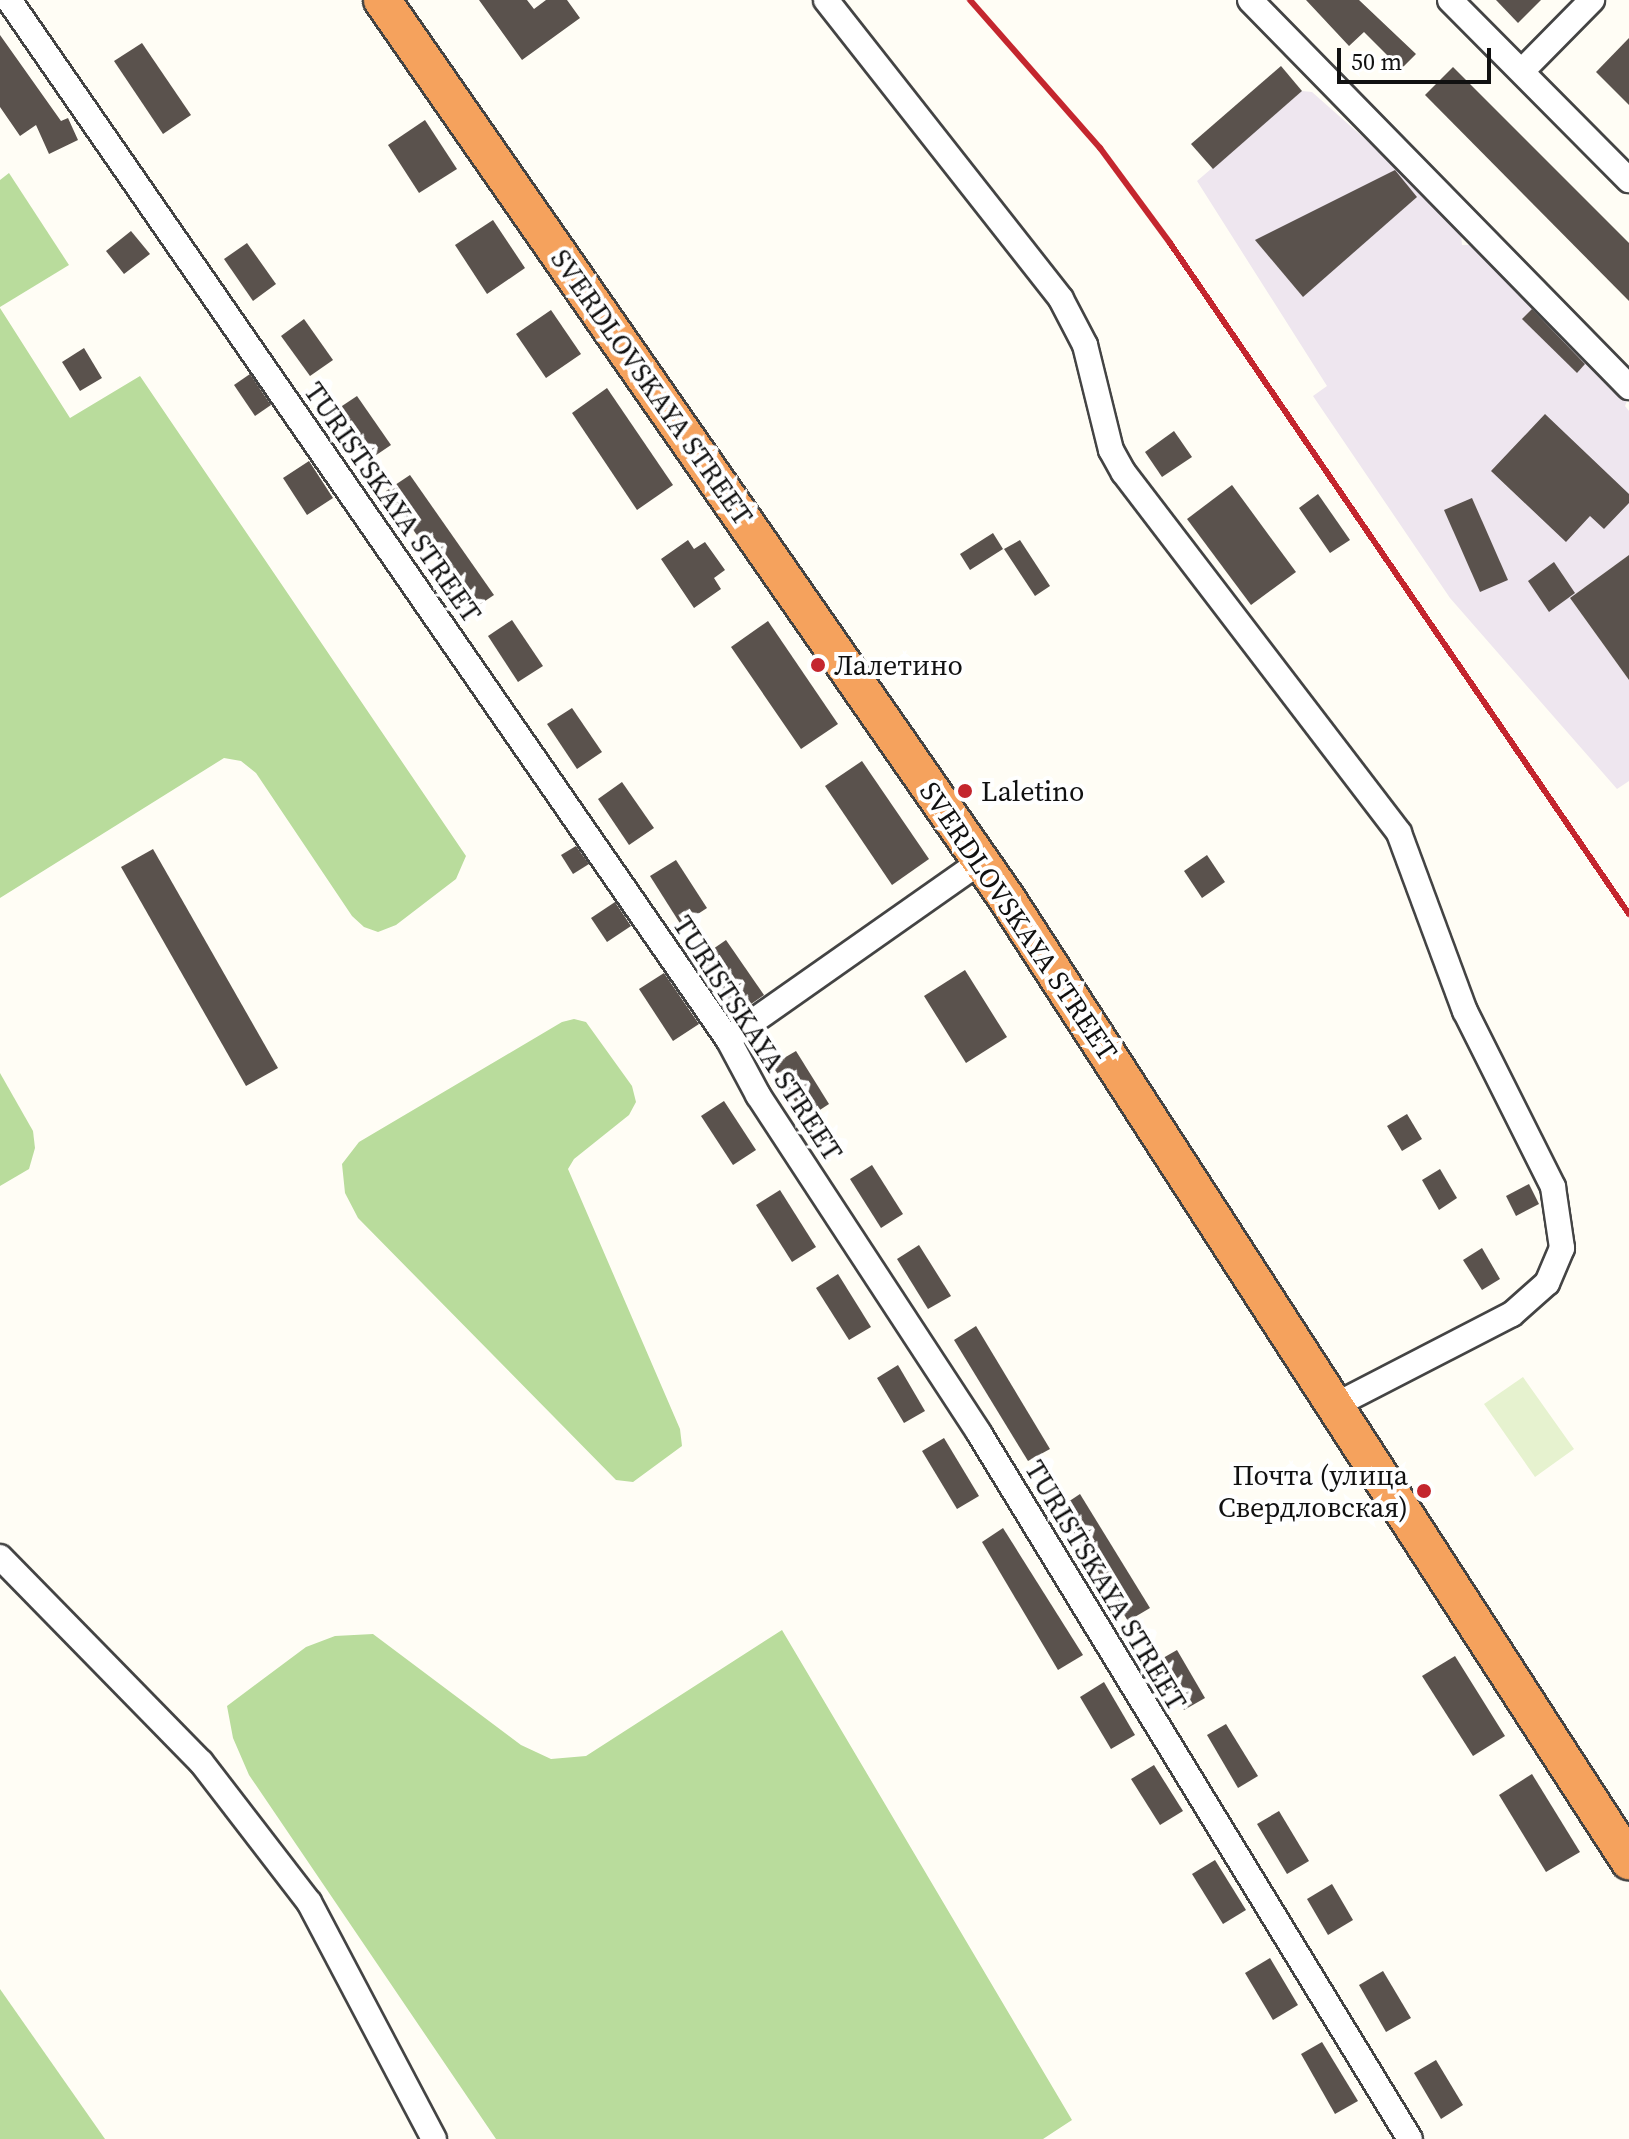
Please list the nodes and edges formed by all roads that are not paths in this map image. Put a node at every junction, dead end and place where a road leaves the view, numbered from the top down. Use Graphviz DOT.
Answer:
graph roads {
  1 [pos="9,0"];
  2 [pos="382,0"];
  3 [pos="826,0"];
  4 [pos="1250,0"];
  5 [pos="1450,0"];
  6 [pos="1592,0"];
  7 [pos="1522,71"];
  8 [pos="1629,180"];
  9 [pos="1629,387"];
  10 [pos="980,862"];
  11 [pos="728,1039"];
  12 [pos="1336,1405"];
  13 [pos="0,1557"];
  14 [pos="1629,1861"];
  15 [pos="434,2139"];
  16 [pos="1410,2139"];
  1 -- 11 [label="street, TURISTSKAYA STREET"];
  2 -- 10 [label="highway, SVERDLOVSKAYA STREET"];
  3 -- 12 [label="street"];
  4 -- 9 [label="street"];
  5 -- 7 [label="street"];
  6 -- 7 [label="street"];
  7 -- 8 [label="street"];
  10 -- 11 [label="street"];
  10 -- 12 [label="highway, SVERDLOVSKAYA STREET"];
  11 -- 16 [label="street, TURISTSKAYA STREET"];
  12 -- 14 [label="highway, SVERDLOVSKAYA STREET"];
  13 -- 15 [label="street"];
}
